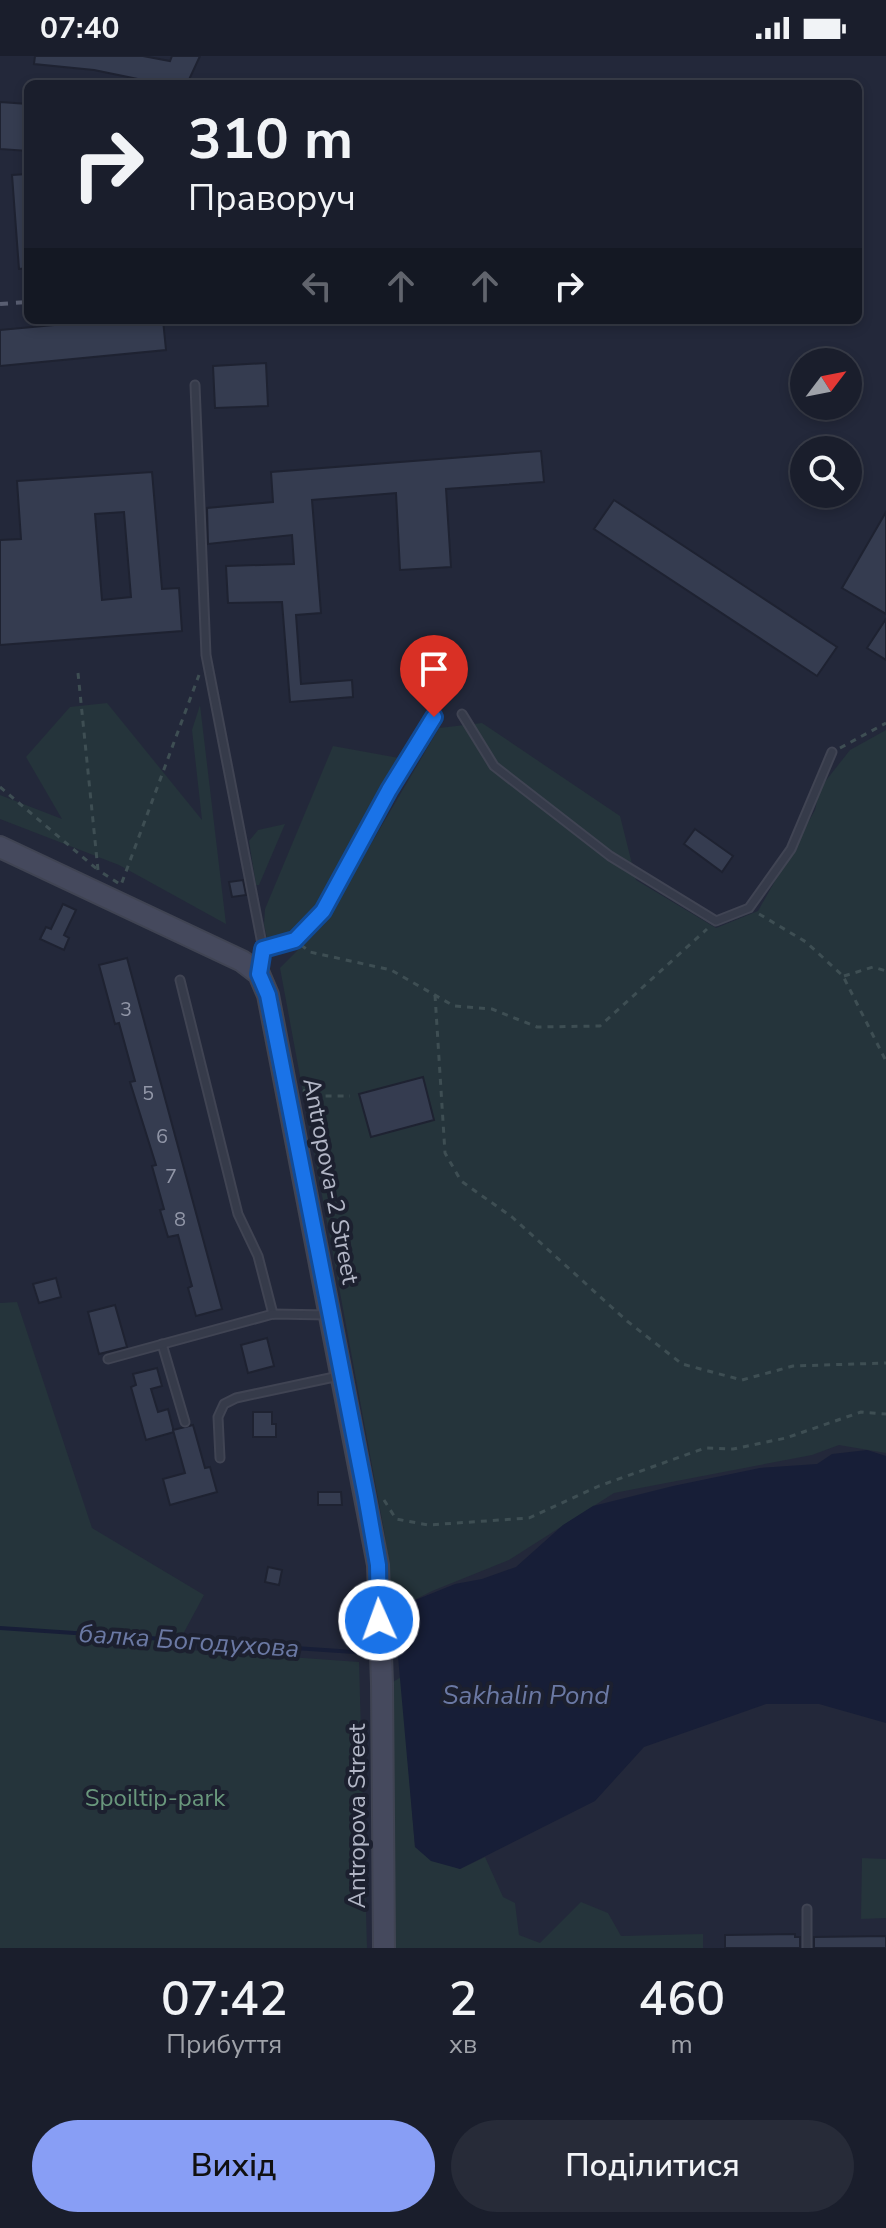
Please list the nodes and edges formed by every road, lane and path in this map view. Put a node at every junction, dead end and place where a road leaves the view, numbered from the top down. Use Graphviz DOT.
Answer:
graph roads {
  1 [pos="195,385"];
  2 [pos="206,655"];
  3 [pos="78,673"];
  4 [pos="462,714"];
  5 [pos="434,717"];
  6 [pos="886,723"];
  7 [pos="832,752"];
  8 [pos="0,787"];
  9 [pos="0,847"];
  10 [pos="98,870"];
  11 [pos="749,908"];
  12 [pos="716,921"];
  13 [pos="295,940"];
  14 [pos="263,949"];
  15 [pos="886,971"];
  16 [pos="259,974"];
  17 [pos="843,976"];
  18 [pos="180,980"];
  19 [pos="435,995"];
  20 [pos="886,1061"];
  21 [pos="284,1079"];
  22 [pos="350,1096"];
  23 [pos="273,1314"];
  24 [pos="331,1315"];
  25 [pos="162,1344"];
  26 [pos="108,1359"];
  27 [pos="886,1363"];
  28 [pos="343,1375"];
  29 [pos="886,1414"];
  30 [pos="185,1422"];
  31 [pos="220,1458"];
  32 [pos="366,1496"];
  33 [pos="382,1684"];
  34 [pos="807,1909"];
  35 [pos="384,1948"];
  36 [pos="807,1948"];
  1 -- 2 [label="lane"];
  2 -- 10 [label="path"];
  2 -- 14 [label="lane"];
  3 -- 10 [label="path"];
  4 -- 12 [label="lane"];
  5 -- 13 [label="lane"];
  6 -- 7 [label="path"];
  7 -- 11 [label="lane"];
  8 -- 10 [label="path"];
  9 -- 16 [label="street"];
  11 -- 12 [label="lane"];
  11 -- 17 [label="path"];
  12 -- 19 [label="path"];
  13 -- 14 [label="lane"];
  13 -- 19 [label="path"];
  14 -- 16 [label="lane"];
  15 -- 17 [label="path"];
  16 -- 21 [label="street, Antropova-2 Street"];
  17 -- 20 [label="path"];
  18 -- 23 [label="lane"];
  19 -- 27 [label="path"];
  21 -- 22 [label="path"];
  21 -- 24 [label="street, Antropova-2 Street"];
  23 -- 24 [label="lane"];
  23 -- 25 [label="lane"];
  24 -- 28 [label="street, Antropova-2 Street"];
  25 -- 26 [label="lane"];
  25 -- 30 [label="lane"];
  28 -- 31 [label="lane"];
  28 -- 32 [label="street, Antropova-2 Street"];
  29 -- 32 [label="path"];
  32 -- 33 [label="street, Antropova-2 Street"];
  33 -- 35 [label="street, Antropova Street"];
  34 -- 36 [label="lane"];
}
